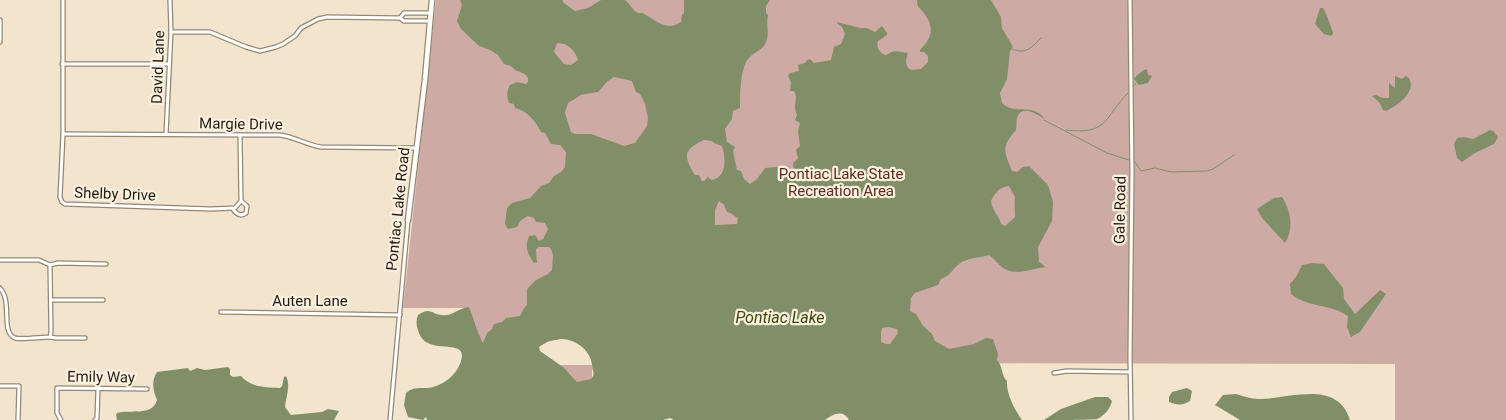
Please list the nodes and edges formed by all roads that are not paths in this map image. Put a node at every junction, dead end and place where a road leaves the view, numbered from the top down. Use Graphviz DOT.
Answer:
graph roads {
  1 [pos="63,0"];
  2 [pos="170,0"];
  3 [pos="432,0"];
  4 [pos="1130,0"];
  5 [pos="430,13"];
  6 [pos="400,18"];
  7 [pos="0,20"];
  8 [pos="429,21"];
  9 [pos="170,32"];
  10 [pos="0,42"];
  11 [pos="62,64"];
  12 [pos="169,64"];
  13 [pos="63,134"];
  14 [pos="166,134"];
  15 [pos="240,135"];
  16 [pos="416,148"];
  17 [pos="241,201"];
  18 [pos="232,209"];
  19 [pos="408,220"];
  20 [pos="0,260"];
  21 [pos="106,264"];
  22 [pos="50,265"];
  23 [pos="0,288"];
  24 [pos="52,300"];
  25 [pos="103,300"];
  26 [pos="221,312"];
  27 [pos="400,314"];
  28 [pos="50,337"];
  29 [pos="85,338"];
  30 [pos="1130,372"];
  31 [pos="1054,373"];
  32 [pos="0,386"];
  33 [pos="98,389"];
  34 [pos="147,389"];
  35 [pos="18,420"];
  36 [pos="61,420"];
  37 [pos="95,420"];
  38 [pos="390,420"];
  39 [pos="1131,420"];
  1 -- 11 [label="street, Shelby Drive"];
  2 -- 9 [label="street, David Lane"];
  3 -- 5 [label="street, Pontiac Lake Road"];
  4 -- 30 [label="street, Gale Road"];
  5 -- 6 [label="street"];
  5 -- 8 [label="street, Pontiac Lake Road"];
  6 -- 8 [label="street"];
  6 -- 9 [label="street"];
  7 -- 10 [label="street"];
  8 -- 16 [label="street, Pontiac Lake Road"];
  9 -- 12 [label="street, David Lane"];
  11 -- 12 [label="street"];
  11 -- 13 [label="street, Shelby Drive"];
  12 -- 14 [label="street, David Lane"];
  13 -- 14 [label="street, Margie Drive"];
  13 -- 18 [label="street, Shelby Drive"];
  14 -- 15 [label="street, Margie Drive"];
  15 -- 16 [label="street, Margie Drive"];
  15 -- 17 [label="street"];
  16 -- 19 [label="street, Pontiac Lake Road"];
  17 -- 18 [label="street"];
  17 -- 18 [label="street"];
  19 -- 27 [label="street, Pontiac Lake Road"];
  20 -- 22 [label="street"];
  21 -- 22 [label="street"];
  22 -- 24 [label="street"];
  23 -- 28 [label="street"];
  24 -- 25 [label="street"];
  24 -- 28 [label="street"];
  26 -- 27 [label="street, Auten Lane"];
  27 -- 38 [label="street, Pontiac Lake Road"];
  28 -- 29 [label="street"];
  30 -- 31 [label="street"];
  30 -- 39 [label="street, Gale Road"];
  32 -- 35 [label="street"];
  33 -- 34 [label="street, Emily Way"];
  33 -- 36 [label="street, Emily Way"];
  33 -- 37 [label="street"];
}
